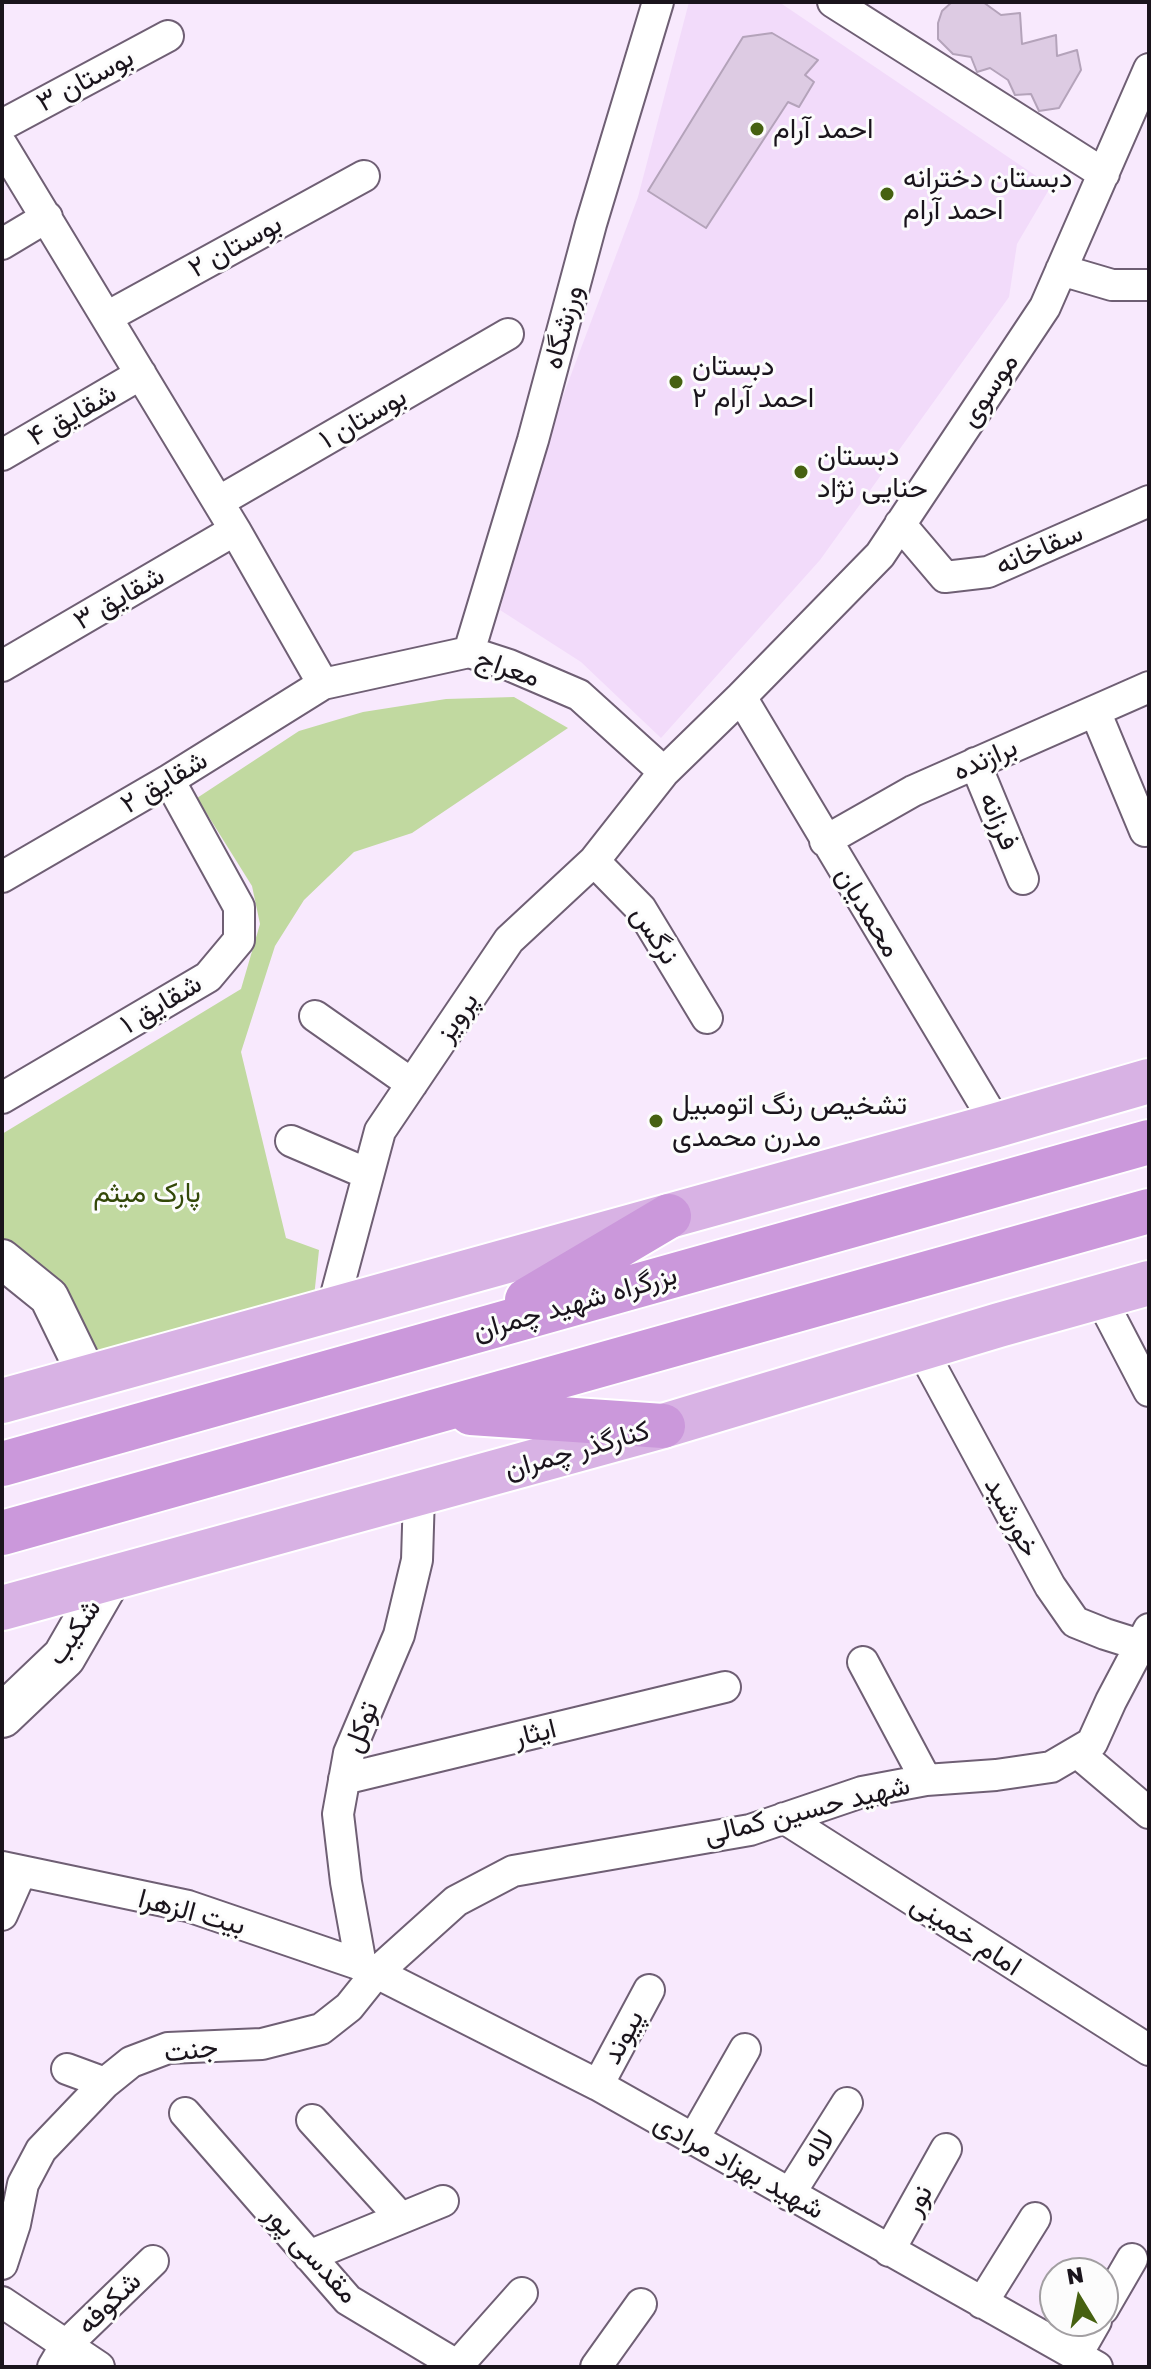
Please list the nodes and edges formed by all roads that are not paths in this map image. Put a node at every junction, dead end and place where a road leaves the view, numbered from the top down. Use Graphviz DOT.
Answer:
graph roads {
  1 [pos="658,2"];
  2 [pos="833,2"];
  3 [pos="168,36"];
  4 [pos="1149,69"];
  5 [pos="2,125"];
  6 [pos="2,145"];
  7 [pos="1104,174"];
  8 [pos="364,176"];
  9 [pos="47,217"];
  10 [pos="2,244"];
  11 [pos="1061,270"];
  12 [pos="1149,285"];
  13 [pos="107,317"];
  14 [pos="508,334"];
  15 [pos="141,374"];
  16 [pos="2,455"];
  17 [pos="1149,501"];
  18 [pos="218,502"];
  19 [pos="900,524"];
  20 [pos="235,530"];
  21 [pos="469,652"];
  22 [pos="2,666"];
  23 [pos="323,684"];
  24 [pos="1149,687"];
  25 [pos="741,697"];
  26 [pos="1095,711"];
  27 [pos="975,763"];
  28 [pos="664,772"];
  29 [pos="169,780"];
  30 [pos="1145,831"];
  31 [pos="825,841"];
  32 [pos="594,861"];
  33 [pos="2,877"];
  34 [pos="1023,879"];
  35 [pos="315,1016"];
  36 [pos="707,1018"];
  37 [pos="1149,1081"];
  38 [pos="412,1084"];
  39 [pos="2,1098"];
  40 [pos="997,1125"];
  41 [pos="291,1141"];
  42 [pos="1149,1142"];
  43 [pos="368,1174"];
  44 [pos="1149,1211"];
  45 [pos="669,1216"];
  46 [pos="2,1259"];
  47 [pos="1149,1283"];
  48 [pos="1100,1297"];
  49 [pos="332,1310"];
  50 [pos="472,1332"];
  51 [pos="921,1348"];
  52 [pos="88,1377"];
  53 [pos="1149,1391"];
  54 [pos="2,1401"];
  55 [pos="440,1411"];
  56 [pos="663,1426"];
  57 [pos="2,1464"];
  58 [pos="419,1494"];
  59 [pos="2,1533"];
  60 [pos="109,1579"];
  61 [pos="2,1608"];
  62 [pos="1145,1637"];
  63 [pos="863,1662"];
  64 [pos="725,1687"];
  65 [pos="2,1716"];
  66 [pos="1077,1752"];
  67 [pos="344,1779"];
  68 [pos="926,1780"];
  69 [pos="1149,1813"];
  70 [pos="784,1818"];
  71 [pos="12,1870"];
  72 [pos="2,1915"];
  73 [pos="369,1968"];
  74 [pos="649,1990"];
  75 [pos="745,2049"];
  76 [pos="1149,2050"];
  77 [pos="67,2069"];
  78 [pos="105,2083"];
  79 [pos="598,2085"];
  80 [pos="847,2103"];
  81 [pos="185,2113"];
  82 [pos="312,2120"];
  83 [pos="693,2140"];
  84 [pos="946,2149"];
  85 [pos="789,2195"];
  86 [pos="443,2201"];
  87 [pos="401,2218"];
  88 [pos="1035,2218"];
  89 [pos="889,2251"];
  90 [pos="309,2256"];
  91 [pos="1132,2259"];
  92 [pos="153,2261"];
  93 [pos="2,2264"];
  94 [pos="1119,2281"];
  95 [pos="522,2293"];
  96 [pos="2,2302"];
  97 [pos="982,2303"];
  98 [pos="641,2304"];
  99 [pos="1092,2337"];
  100 [pos="59,2356"];
  101 [pos="1086,2361"];
  102 [pos="459,2366"];
  103 [pos="99,2367"];
  104 [pos="596,2367"];
  1 -- 21 [label="street, ورزشگاه"];
  2 -- 7 [label="street"];
  3 -- 5 [label="street, بوستان ۳"];
  4 -- 7 [label="street, موسوی"];
  6 -- 9 [label="street"];
  7 -- 11 [label="street, موسوی"];
  8 -- 13 [label="street, بوستان ۲"];
  9 -- 10 [label="street"];
  9 -- 13 [label="street"];
  11 -- 12 [label="street"];
  11 -- 19 [label="street, موسوی"];
  13 -- 15 [label="street"];
  14 -- 18 [label="street, بوستان ۱"];
  15 -- 16 [label="street, شقایق ۴"];
  15 -- 18 [label="street"];
  17 -- 19 [label="street, سقاخانه"];
  18 -- 20 [label="street"];
  19 -- 25 [label="street, موسوی"];
  20 -- 22 [label="street, شقایق ۳"];
  20 -- 23 [label="street"];
  21 -- 23 [label="street, معراج"];
  21 -- 28 [label="street, معراج"];
  23 -- 29 [label="street, شقایق ۲"];
  24 -- 26 [label="street, برازنده"];
  25 -- 28 [label="street, موسوی"];
  25 -- 31 [label="street, محمدیان"];
  26 -- 27 [label="street, برازنده"];
  26 -- 30 [label="street"];
  27 -- 31 [label="street, برازنده"];
  27 -- 34 [label="street, فرزانه"];
  28 -- 32 [label="street, پرویز"];
  29 -- 33 [label="street, شقایق ۲"];
  29 -- 39 [label="street, شقایق ۱"];
  31 -- 40 [label="street, محمدیان"];
  32 -- 36 [label="street, نرگس"];
  32 -- 38 [label="street, پرویز"];
  35 -- 38 [label="street"];
  37 -- 40 [label="main road"];
  38 -- 43 [label="street, پرویز"];
  40 -- 45 [label="main road"];
  41 -- 43 [label="street"];
  42 -- 50 [label="highway, بزرگراه شهید چمران"];
  43 -- 49 [label="street, پرویز"];
  44 -- 55 [label="highway"];
  45 -- 49 [label="main road"];
  45 -- 50 [label="highway"];
  46 -- 52 [label="street"];
  47 -- 48 [label="main road, کنارگذر چمران"];
  48 -- 51 [label="main road, کنارگذر چمران"];
  48 -- 53 [label="street"];
  49 -- 52 [label="main road"];
  50 -- 57 [label="highway, بزرگراه شهید چمران"];
  51 -- 56 [label="main road, کنارگذر چمران"];
  51 -- 62 [label="street, خورشید"];
  52 -- 54 [label="main road"];
  55 -- 56 [label="highway"];
  55 -- 59 [label="highway"];
  56 -- 58 [label="main road, کنارگذر چمران"];
  58 -- 60 [label="main road, کنارگذر چمران"];
  58 -- 67 [label="street, توکل"];
  60 -- 61 [label="main road, کنارگذر چمران"];
  60 -- 65 [label="main road, شکیب"];
  62 -- 66 [label="street, شهید حسین کمالی"];
  63 -- 68 [label="street"];
  64 -- 67 [label="street, ایثار"];
  66 -- 68 [label="street, شهید حسین کمالی"];
  66 -- 69 [label="street"];
  67 -- 73 [label="street, توکل"];
  68 -- 70 [label="street, شهید حسین کمالی"];
  70 -- 73 [label="street, شهید حسین کمالی"];
  70 -- 76 [label="street, امام خمینی"];
  71 -- 72 [label="street"];
  71 -- 73 [label="street, بیت الزهرا"];
  73 -- 78 [label="street, جنت"];
  73 -- 79 [label="street, شهید بهزاد مرادی"];
  74 -- 79 [label="street, پیوند"];
  75 -- 83 [label="street"];
  77 -- 78 [label="street"];
  78 -- 93 [label="street, جنت"];
  79 -- 83 [label="street, شهید بهزاد مرادی"];
  80 -- 85 [label="street, لاله"];
  81 -- 90 [label="street, مقدسی پور"];
  82 -- 87 [label="street"];
  83 -- 85 [label="street, شهید بهزاد مرادی"];
  84 -- 89 [label="street, نور"];
  85 -- 89 [label="street, شهید بهزاد مرادی"];
  86 -- 87 [label="street"];
  87 -- 90 [label="street"];
  88 -- 97 [label="street"];
  89 -- 97 [label="street, شهید بهزاد مرادی"];
  90 -- 102 [label="street, مقدسی پور"];
  91 -- 94 [label="street"];
  92 -- 100 [label="street, شکوفه"];
  95 -- 102 [label="street"];
  96 -- 100 [label="street"];
  97 -- 101 [label="street, شهید بهزاد مرادی"];
  98 -- 104 [label="street"];
  99 -- 101 [label="street"];
  100 -- 103 [label="street"];
}
